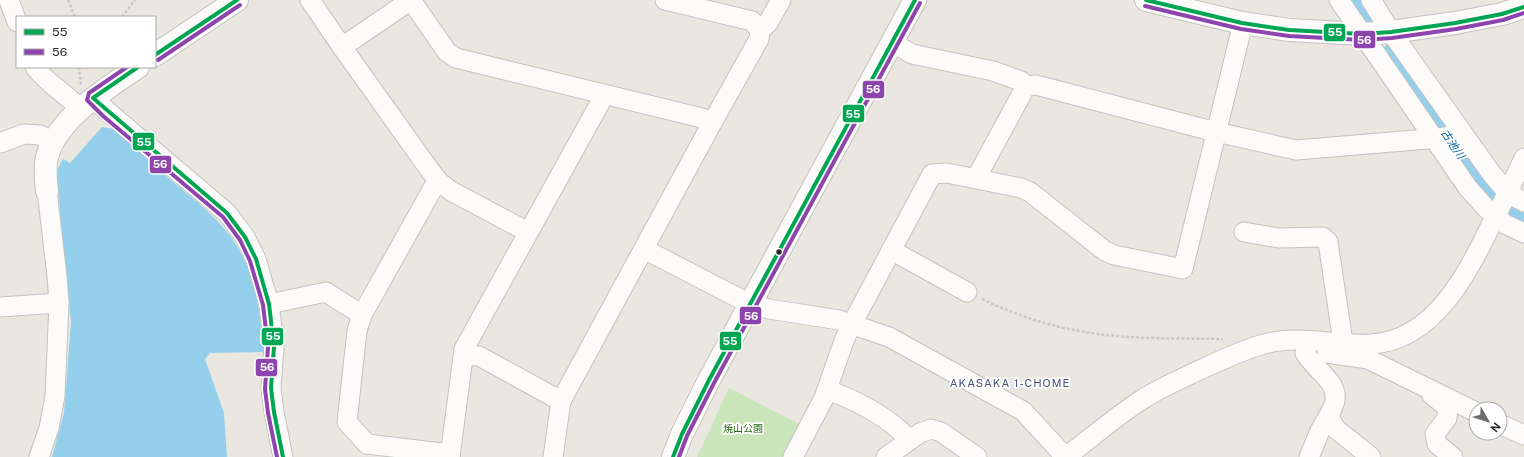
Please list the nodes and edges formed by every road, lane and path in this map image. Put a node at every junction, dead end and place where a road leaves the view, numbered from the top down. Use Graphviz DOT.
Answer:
graph roads {
  1 [pos="9,0"];
  2 [pos="68,0"];
  3 [pos="135,0"];
  4 [pos="237,0"];
  5 [pos="310,0"];
  6 [pos="665,0"];
  7 [pos="781,0"];
  8 [pos="916,0"];
  9 [pos="1146,0"];
  10 [pos="1338,0"];
  11 [pos="1371,0"];
  12 [pos="1524,7"];
  13 [pos="75,16"];
  14 [pos="123,16"];
  15 [pos="16,19"];
  16 [pos="1242,23"];
  17 [pos="760,30"];
  18 [pos="1391,32"];
  19 [pos="1362,34"];
  20 [pos="893,43"];
  21 [pos="342,47"];
  22 [pos="156,54"];
  23 [pos="36,68"];
  24 [pos="137,68"];
  25 [pos="1026,86"];
  26 [pos="603,94"];
  27 [pos="87,103"];
  28 [pos="712,123"];
  29 [pos="1216,132"];
  30 [pos="1460,134"];
  31 [pos="1436,138"];
  32 [pos="52,142"];
  33 [pos="0,143"];
  34 [pos="1524,158"];
  35 [pos="978,178"];
  36 [pos="439,182"];
  37 [pos="47,191"];
  38 [pos="1506,205"];
  39 [pos="528,232"];
  40 [pos="1244,232"];
  41 [pos="1524,233"];
  42 [pos="644,249"];
  43 [pos="890,250"];
  44 [pos="968,292"];
  45 [pos="59,303"];
  46 [pos="269,304"];
  47 [pos="750,304"];
  48 [pos="0,307"];
  49 [pos="362,314"];
  50 [pos="852,324"];
  51 [pos="1343,342"];
  52 [pos="1304,346"];
  53 [pos="1245,350"];
  54 [pos="464,355"];
  55 [pos="1416,382"];
  56 [pos="828,390"];
  57 [pos="561,401"];
  58 [pos="1468,408"];
  59 [pos="1329,417"];
  60 [pos="1508,428"];
  61 [pos="1524,435"];
  62 [pos="909,440"];
  63 [pos="450,455"];
  64 [pos="39,457"];
  65 [pos="283,457"];
  66 [pos="553,457"];
  67 [pos="673,457"];
  68 [pos="793,457"];
  69 [pos="886,457"];
  70 [pos="977,457"];
  71 [pos="1064,457"];
  72 [pos="1309,457"];
  73 [pos="1371,457"];
  74 [pos="1453,457"];
  1 -- 15 [label="street"];
  2 -- 13 [label="path"];
  3 -- 14 [label="path"];
  4 -- 22 [label="street"];
  5 -- 21 [label="street"];
  6 -- 17 [label="street"];
  7 -- 17 [label="street"];
  8 -- 20 [label="street"];
  9 -- 16 [label="street"];
  10 -- 19 [label="street"];
  11 -- 18 [label="street"];
  12 -- 18 [label="street"];
  16 -- 19 [label="street"];
  16 -- 29 [label="street"];
  17 -- 28 [label="street"];
  18 -- 19 [label="street"];
  18 -- 30 [label="street"];
  19 -- 31 [label="street"];
  20 -- 25 [label="street"];
  20 -- 47 [label="street"];
  21 -- 26 [label="street"];
  21 -- 36 [label="street"];
  23 -- 27 [label="street"];
  24 -- 27 [label="street"];
  25 -- 29 [label="street"];
  25 -- 35 [label="street"];
  26 -- 28 [label="street"];
  26 -- 39 [label="street"];
  27 -- 32 [label="street"];
  27 -- 46 [label="street"];
  28 -- 42 [label="street"];
  29 -- 31 [label="street"];
  29 -- 35 [label="street"];
  30 -- 31 [label="street"];
  30 -- 38 [label="street"];
  31 -- 38 [label="street"];
  32 -- 33 [label="street"];
  32 -- 37 [label="street"];
  34 -- 38 [label="street"];
  35 -- 43 [label="street"];
  36 -- 39 [label="street"];
  36 -- 49 [label="street"];
  37 -- 45 [label="street"];
  38 -- 41 [label="street"];
  38 -- 51 [label="street"];
  39 -- 54 [label="street"];
  40 -- 51 [label="street"];
  42 -- 47 [label="street"];
  42 -- 57 [label="street"];
  43 -- 44 [label="street"];
  43 -- 50 [label="street"];
  44 -- 53 [label="path"];
  45 -- 48 [label="street"];
  45 -- 64 [label="street"];
  46 -- 49 [label="street"];
  46 -- 65 [label="street"];
  47 -- 50 [label="street"];
  47 -- 67 [label="street"];
  49 -- 63 [label="street"];
  50 -- 56 [label="street"];
  50 -- 71 [label="street"];
  51 -- 52 [label="street"];
  52 -- 53 [label="street"];
  52 -- 55 [label="street"];
  52 -- 59 [label="street"];
  53 -- 71 [label="street"];
  54 -- 57 [label="street"];
  54 -- 63 [label="street"];
  55 -- 58 [label="street"];
  55 -- 74 [label="street"];
  56 -- 62 [label="street"];
  56 -- 68 [label="street"];
  57 -- 66 [label="street"];
  59 -- 72 [label="street"];
  59 -- 73 [label="street"];
  60 -- 61 [label="street"];
  62 -- 69 [label="street"];
  62 -- 70 [label="street"];
}
